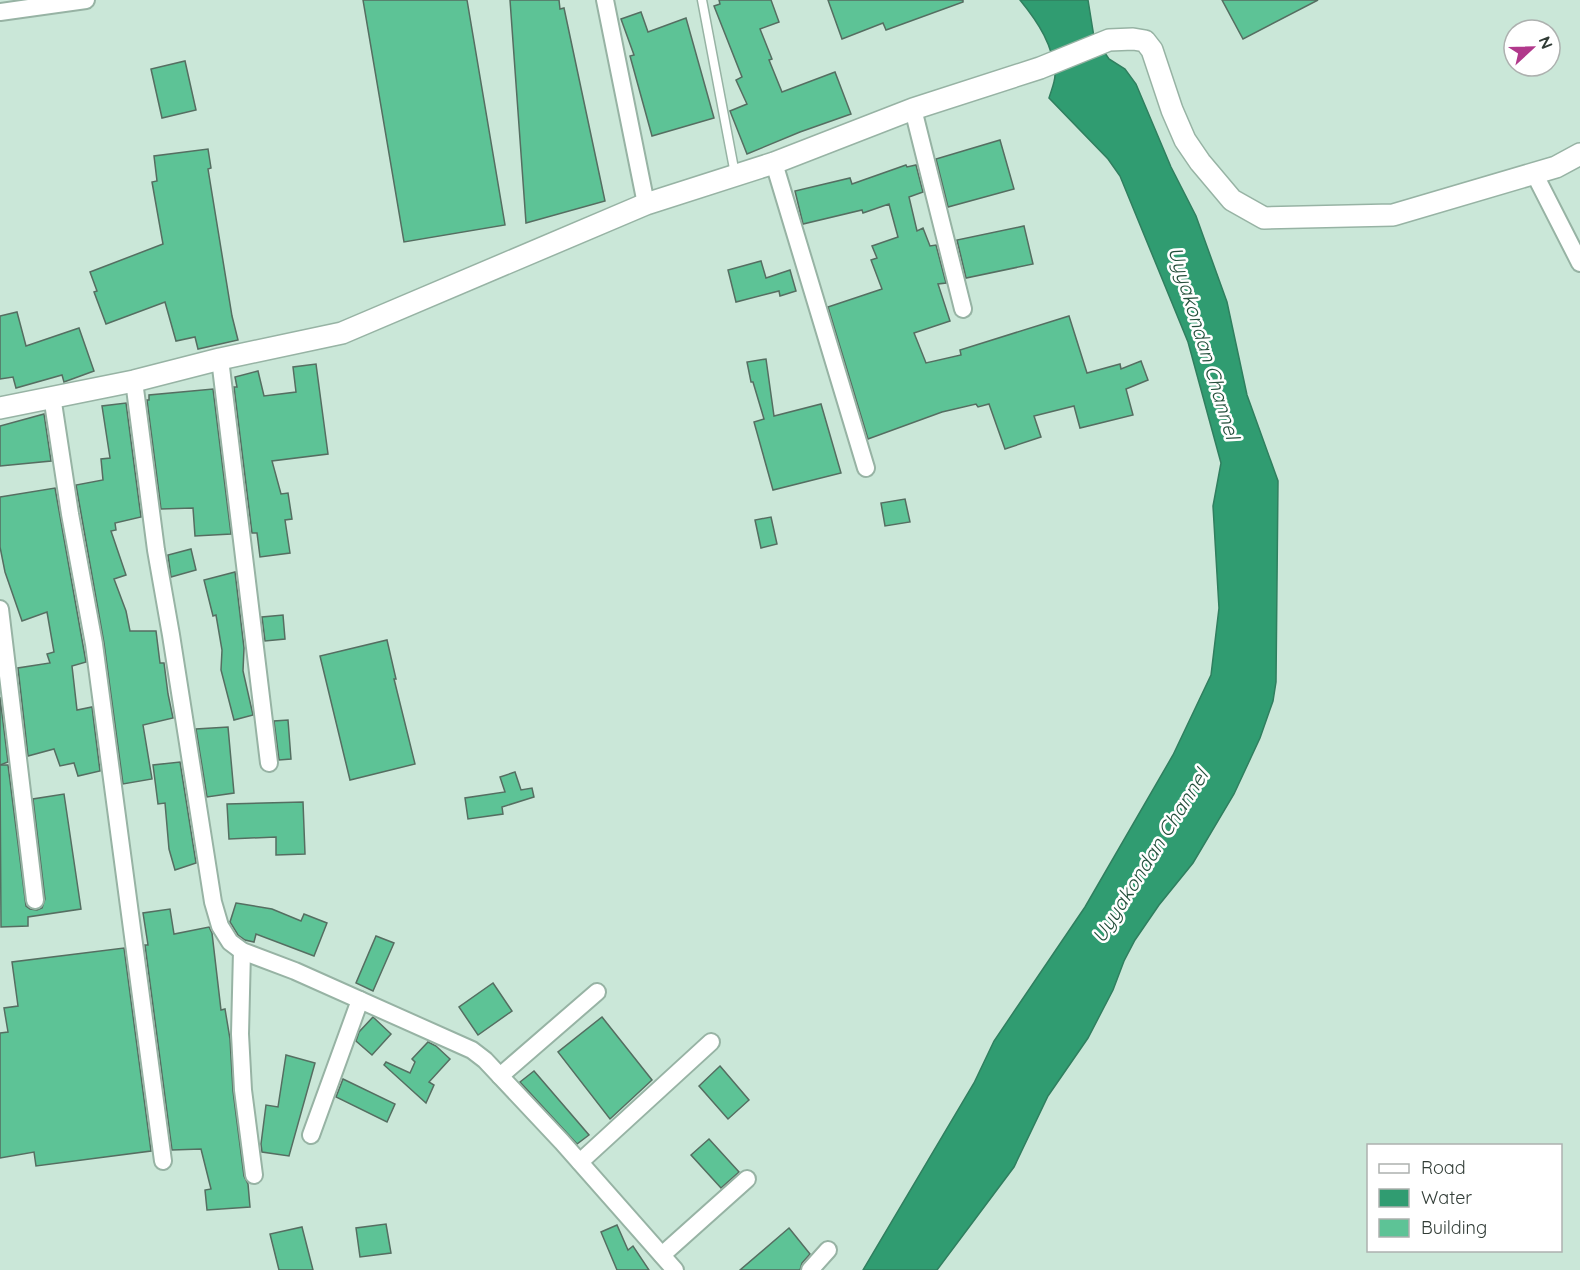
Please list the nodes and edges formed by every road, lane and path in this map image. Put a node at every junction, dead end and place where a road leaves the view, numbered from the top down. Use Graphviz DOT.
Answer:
graph roads {
  1 [pos="86,0"];
  2 [pos="605,0"];
  3 [pos="702,0"];
  4 [pos="3,8"];
  5 [pos="913,109"];
  6 [pos="1580,154"];
  7 [pos="774,163"];
  8 [pos="1534,173"];
  9 [pos="735,175"];
  10 [pos="646,204"];
  11 [pos="1580,263"];
  12 [pos="963,309"];
  13 [pos="220,359"];
  14 [pos="134,381"];
  15 [pos="52,396"];
  16 [pos="0,408"];
  17 [pos="866,468"];
  18 [pos="0,609"];
  19 [pos="4,682"];
  20 [pos="269,764"];
  21 [pos="35,900"];
  22 [pos="242,951"];
  23 [pos="597,992"];
  24 [pos="360,1000"];
  25 [pos="711,1042"];
  26 [pos="500,1076"];
  27 [pos="311,1135"];
  28 [pos="163,1161"];
  29 [pos="580,1162"];
  30 [pos="254,1175"];
  31 [pos="747,1179"];
  32 [pos="828,1250"];
  33 [pos="662,1255"];
  34 [pos="675,1270"];
  35 [pos="810,1270"];
  1 -- 4 [label="street"];
  2 -- 10 [label="street"];
  3 -- 9 [label="lane"];
  5 -- 7 [label="street"];
  5 -- 8 [label="street"];
  5 -- 12 [label="street"];
  6 -- 8 [label="street"];
  7 -- 9 [label="street"];
  7 -- 17 [label="street"];
  8 -- 11 [label="street"];
  9 -- 10 [label="street"];
  10 -- 13 [label="street"];
  13 -- 14 [label="street"];
  13 -- 20 [label="street"];
  14 -- 15 [label="street"];
  14 -- 22 [label="street"];
  15 -- 16 [label="street"];
  15 -- 28 [label="street"];
  18 -- 19 [label="street"];
  19 -- 21 [label="street"];
  22 -- 24 [label="street"];
  22 -- 30 [label="street"];
  23 -- 26 [label="street"];
  24 -- 26 [label="street"];
  24 -- 27 [label="street"];
  25 -- 29 [label="street"];
  26 -- 29 [label="street"];
  29 -- 33 [label="street"];
  31 -- 33 [label="street"];
  32 -- 35 [label="street"];
  33 -- 34 [label="street"];
}
